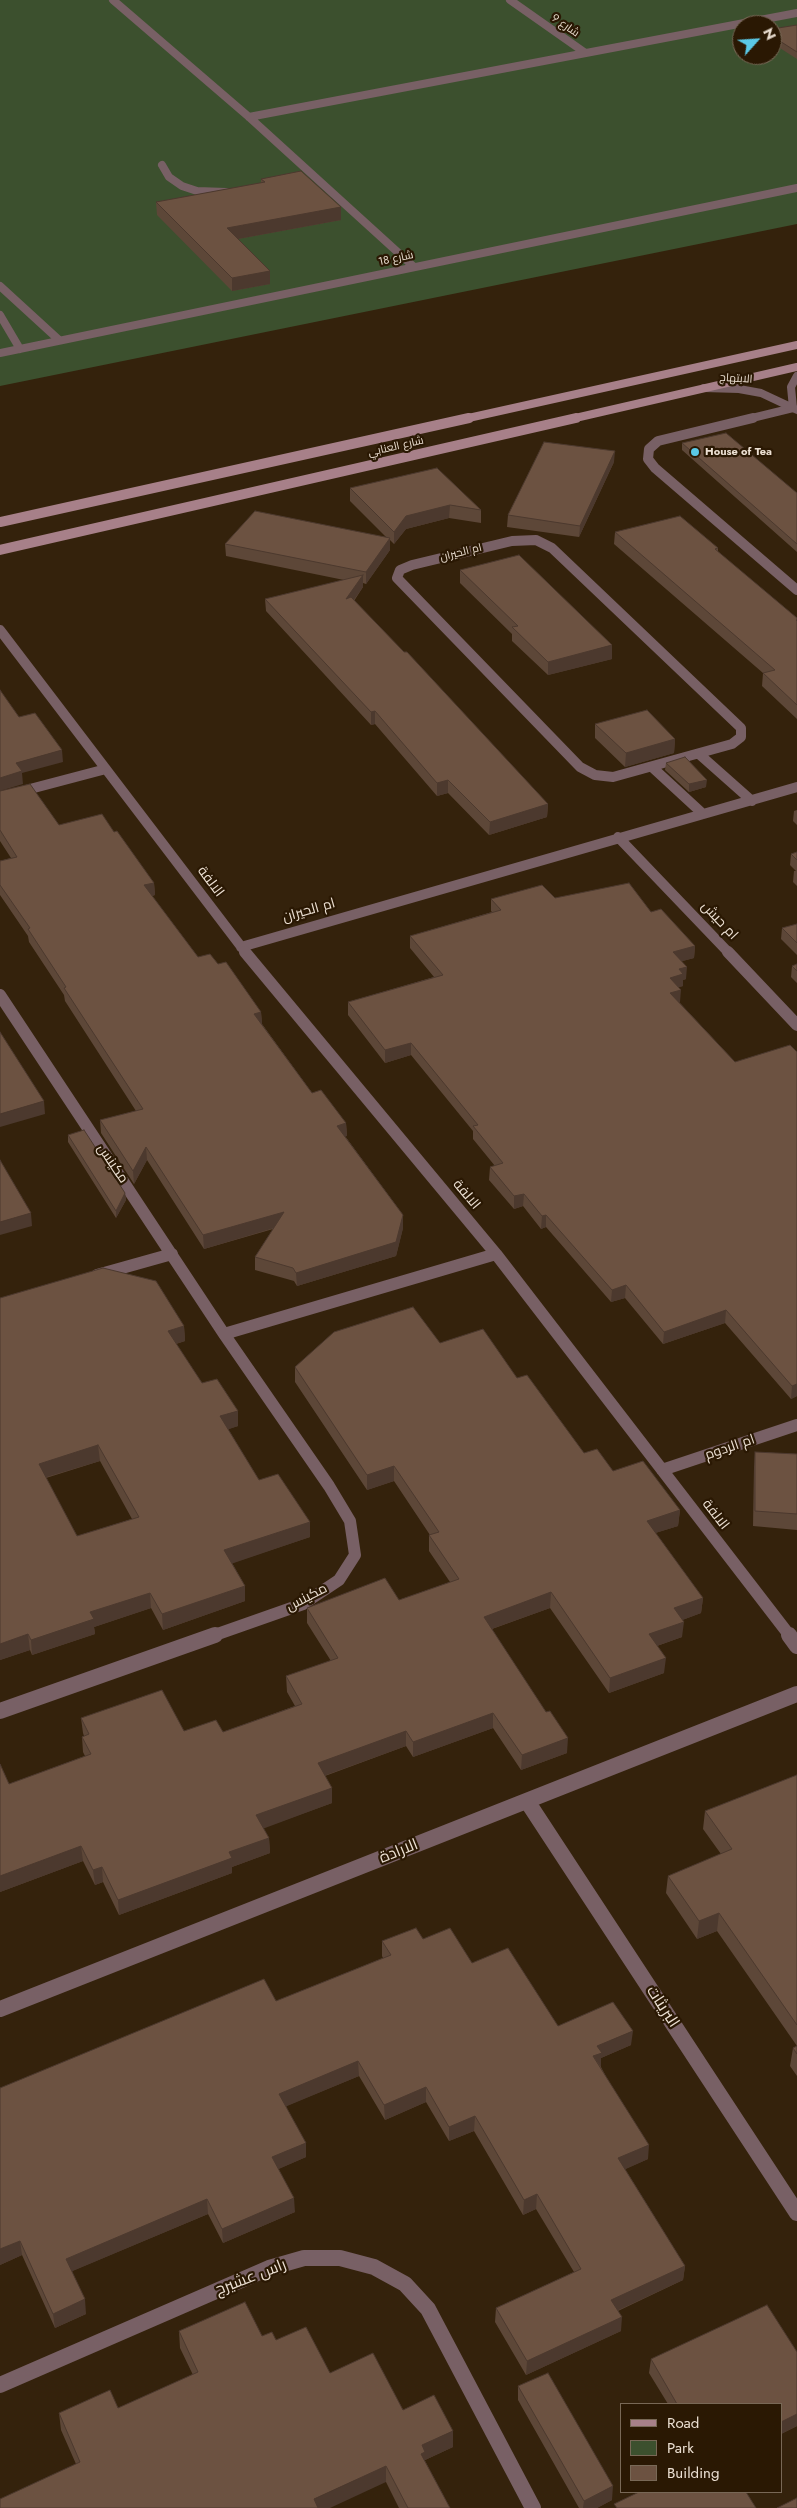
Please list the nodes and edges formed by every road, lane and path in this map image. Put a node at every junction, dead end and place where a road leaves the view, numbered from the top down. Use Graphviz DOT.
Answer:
graph roads {
  1 [pos="113,0"];
  2 [pos="510,0"];
  3 [pos="797,13"];
  4 [pos="584,52"];
  5 [pos="249,117"];
  6 [pos="162,164"];
  7 [pos="797,188"];
  8 [pos="238,191"];
  9 [pos="414,267"];
  10 [pos="0,286"];
  11 [pos="0,315"];
  12 [pos="59,340"];
  13 [pos="797,345"];
  14 [pos="20,349"];
  15 [pos="0,353"];
  16 [pos="797,367"];
  17 [pos="797,376"];
  18 [pos="704,388"];
  19 [pos="795,409"];
  20 [pos="0,522"];
  21 [pos="0,550"];
  22 [pos="797,590"];
  23 [pos="0,630"];
  24 [pos="699,754"];
  25 [pos="652,767"];
  26 [pos="106,770"];
  27 [pos="797,787"];
  28 [pos="0,797"];
  29 [pos="752,801"];
  30 [pos="703,814"];
  31 [pos="618,837"];
  32 [pos="240,947"];
  33 [pos="0,995"];
  34 [pos="797,1026"];
  35 [pos="172,1254"];
  36 [pos="496,1254"];
  37 [pos="86,1279"];
  38 [pos="224,1334"];
  39 [pos="797,1425"];
  40 [pos="662,1470"];
  41 [pos="797,1646"];
  42 [pos="797,1694"];
  43 [pos="0,1711"];
  44 [pos="527,1801"];
  45 [pos="0,2009"];
  46 [pos="797,2213"];
  47 [pos="0,2385"];
  48 [pos="533,2508"];
  1 -- 5 [label="street"];
  2 -- 4 [label="street, شارع 9"];
  3 -- 4 [label="street"];
  4 -- 5 [label="street"];
  5 -- 9 [label="street"];
  6 -- 8 [label="street"];
  7 -- 9 [label="street, شارع 18"];
  9 -- 12 [label="street, شارع 18"];
  10 -- 12 [label="street"];
  11 -- 14 [label="street"];
  12 -- 14 [label="street, شارع 18"];
  13 -- 20 [label="street, شارع العنابي"];
  14 -- 15 [label="street, شارع 18"];
  16 -- 18 [label="street, شارع العنابي"];
  17 -- 19 [label="street"];
  18 -- 19 [label="street, الابتهاج"];
  18 -- 21 [label="street, شارع العنابي"];
  19 -- 22 [label="street"];
  23 -- 26 [label="street, الالفة"];
  24 -- 25 [label="street, ام الحيران"];
  24 -- 25 [label="street, ام الحيران"];
  24 -- 29 [label="street"];
  25 -- 30 [label="street"];
  26 -- 28 [label="street"];
  26 -- 32 [label="street, الالفة"];
  27 -- 29 [label="street, ام الحيران"];
  29 -- 30 [label="street, ام الحيران"];
  30 -- 31 [label="street, ام الحيران"];
  31 -- 32 [label="street, ام الحيران"];
  31 -- 34 [label="street, ام حيش"];
  32 -- 36 [label="street, الالفة"];
  33 -- 35 [label="street, مكينس"];
  35 -- 37 [label="street"];
  35 -- 38 [label="street, مكينس"];
  36 -- 38 [label="street"];
  36 -- 40 [label="street, الالفة"];
  38 -- 43 [label="street, مكينس"];
  39 -- 40 [label="street, ام الردوم"];
  40 -- 41 [label="street, الالفة"];
  42 -- 44 [label="street, الارادة"];
  44 -- 45 [label="street, الارادة"];
  44 -- 46 [label="street, البريثات"];
  47 -- 48 [label="street, راس عشيرج"];
}
